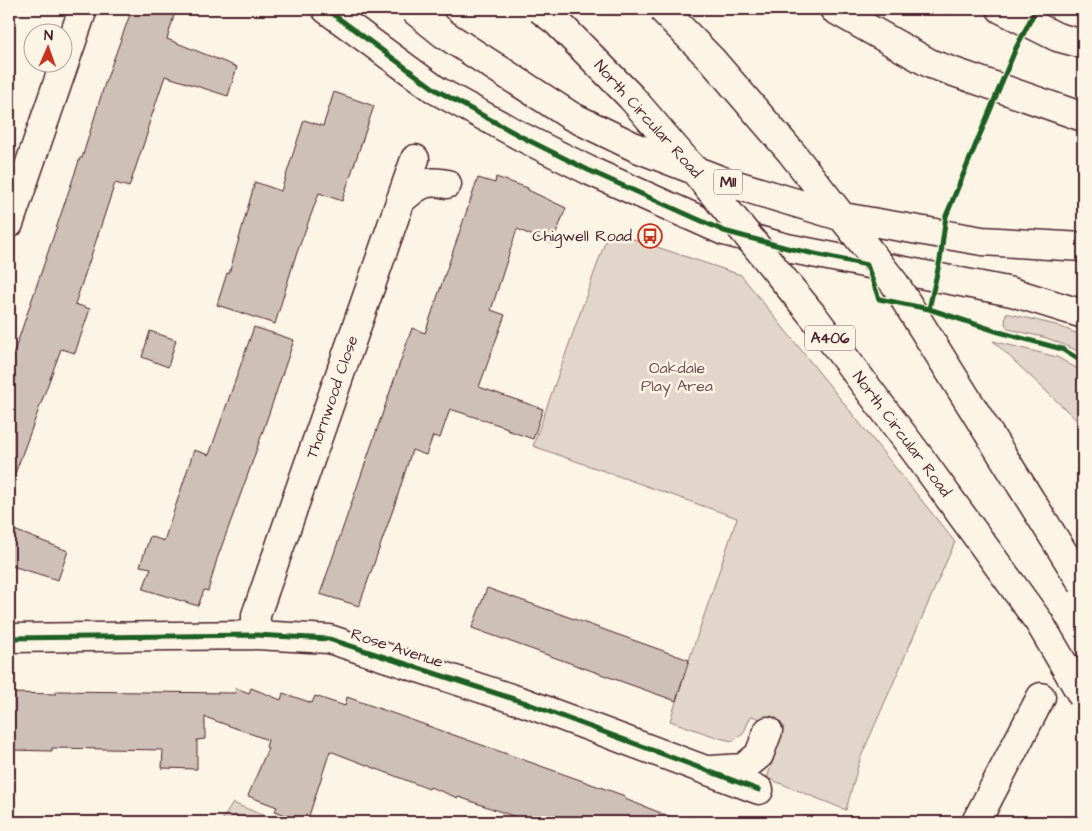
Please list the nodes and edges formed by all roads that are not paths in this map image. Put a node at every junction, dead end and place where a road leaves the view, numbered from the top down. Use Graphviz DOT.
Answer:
graph roads {
  1 [pos="83,9"];
  2 [pos="326,9"];
  3 [pos="413,9"];
  4 [pos="540,9"];
  5 [pos="662,9"];
  6 [pos="834,9"];
  7 [pos="1001,9"];
  8 [pos="1083,44"];
  9 [pos="1083,117"];
  10 [pos="415,159"];
  11 [pos="447,184"];
  12 [pos="400,201"];
  13 [pos="9,224"];
  14 [pos="1083,247"];
  15 [pos="1083,314"];
  16 [pos="1083,584"];
  17 [pos="256,635"];
  18 [pos="9,638"];
  19 [pos="1040,697"];
  20 [pos="1083,697"];
  21 [pos="768,731"];
  22 [pos="710,771"];
  23 [pos="759,790"];
  24 [pos="976,822"];
  1 -- 13 [label="main road"];
  2 -- 15 [label="main road"];
  3 -- 14 [label="main road, M11, bridge"];
  4 -- 20 [label="main road, North Circular Road / A406, bridge"];
  5 -- 16 [label="main road, bridge"];
  6 -- 9 [label="main road"];
  7 -- 8 [label="main road"];
  10 -- 12 [label="main road, Thornwood Close"];
  11 -- 12 [label="main road"];
  12 -- 17 [label="main road, Thornwood Close"];
  17 -- 18 [label="main road, Rose Avenue"];
  17 -- 22 [label="main road, Rose Avenue"];
  19 -- 24 [label="main road"];
  21 -- 22 [label="main road, Rose Avenue"];
  22 -- 23 [label="main road, Rose Avenue"];
}
